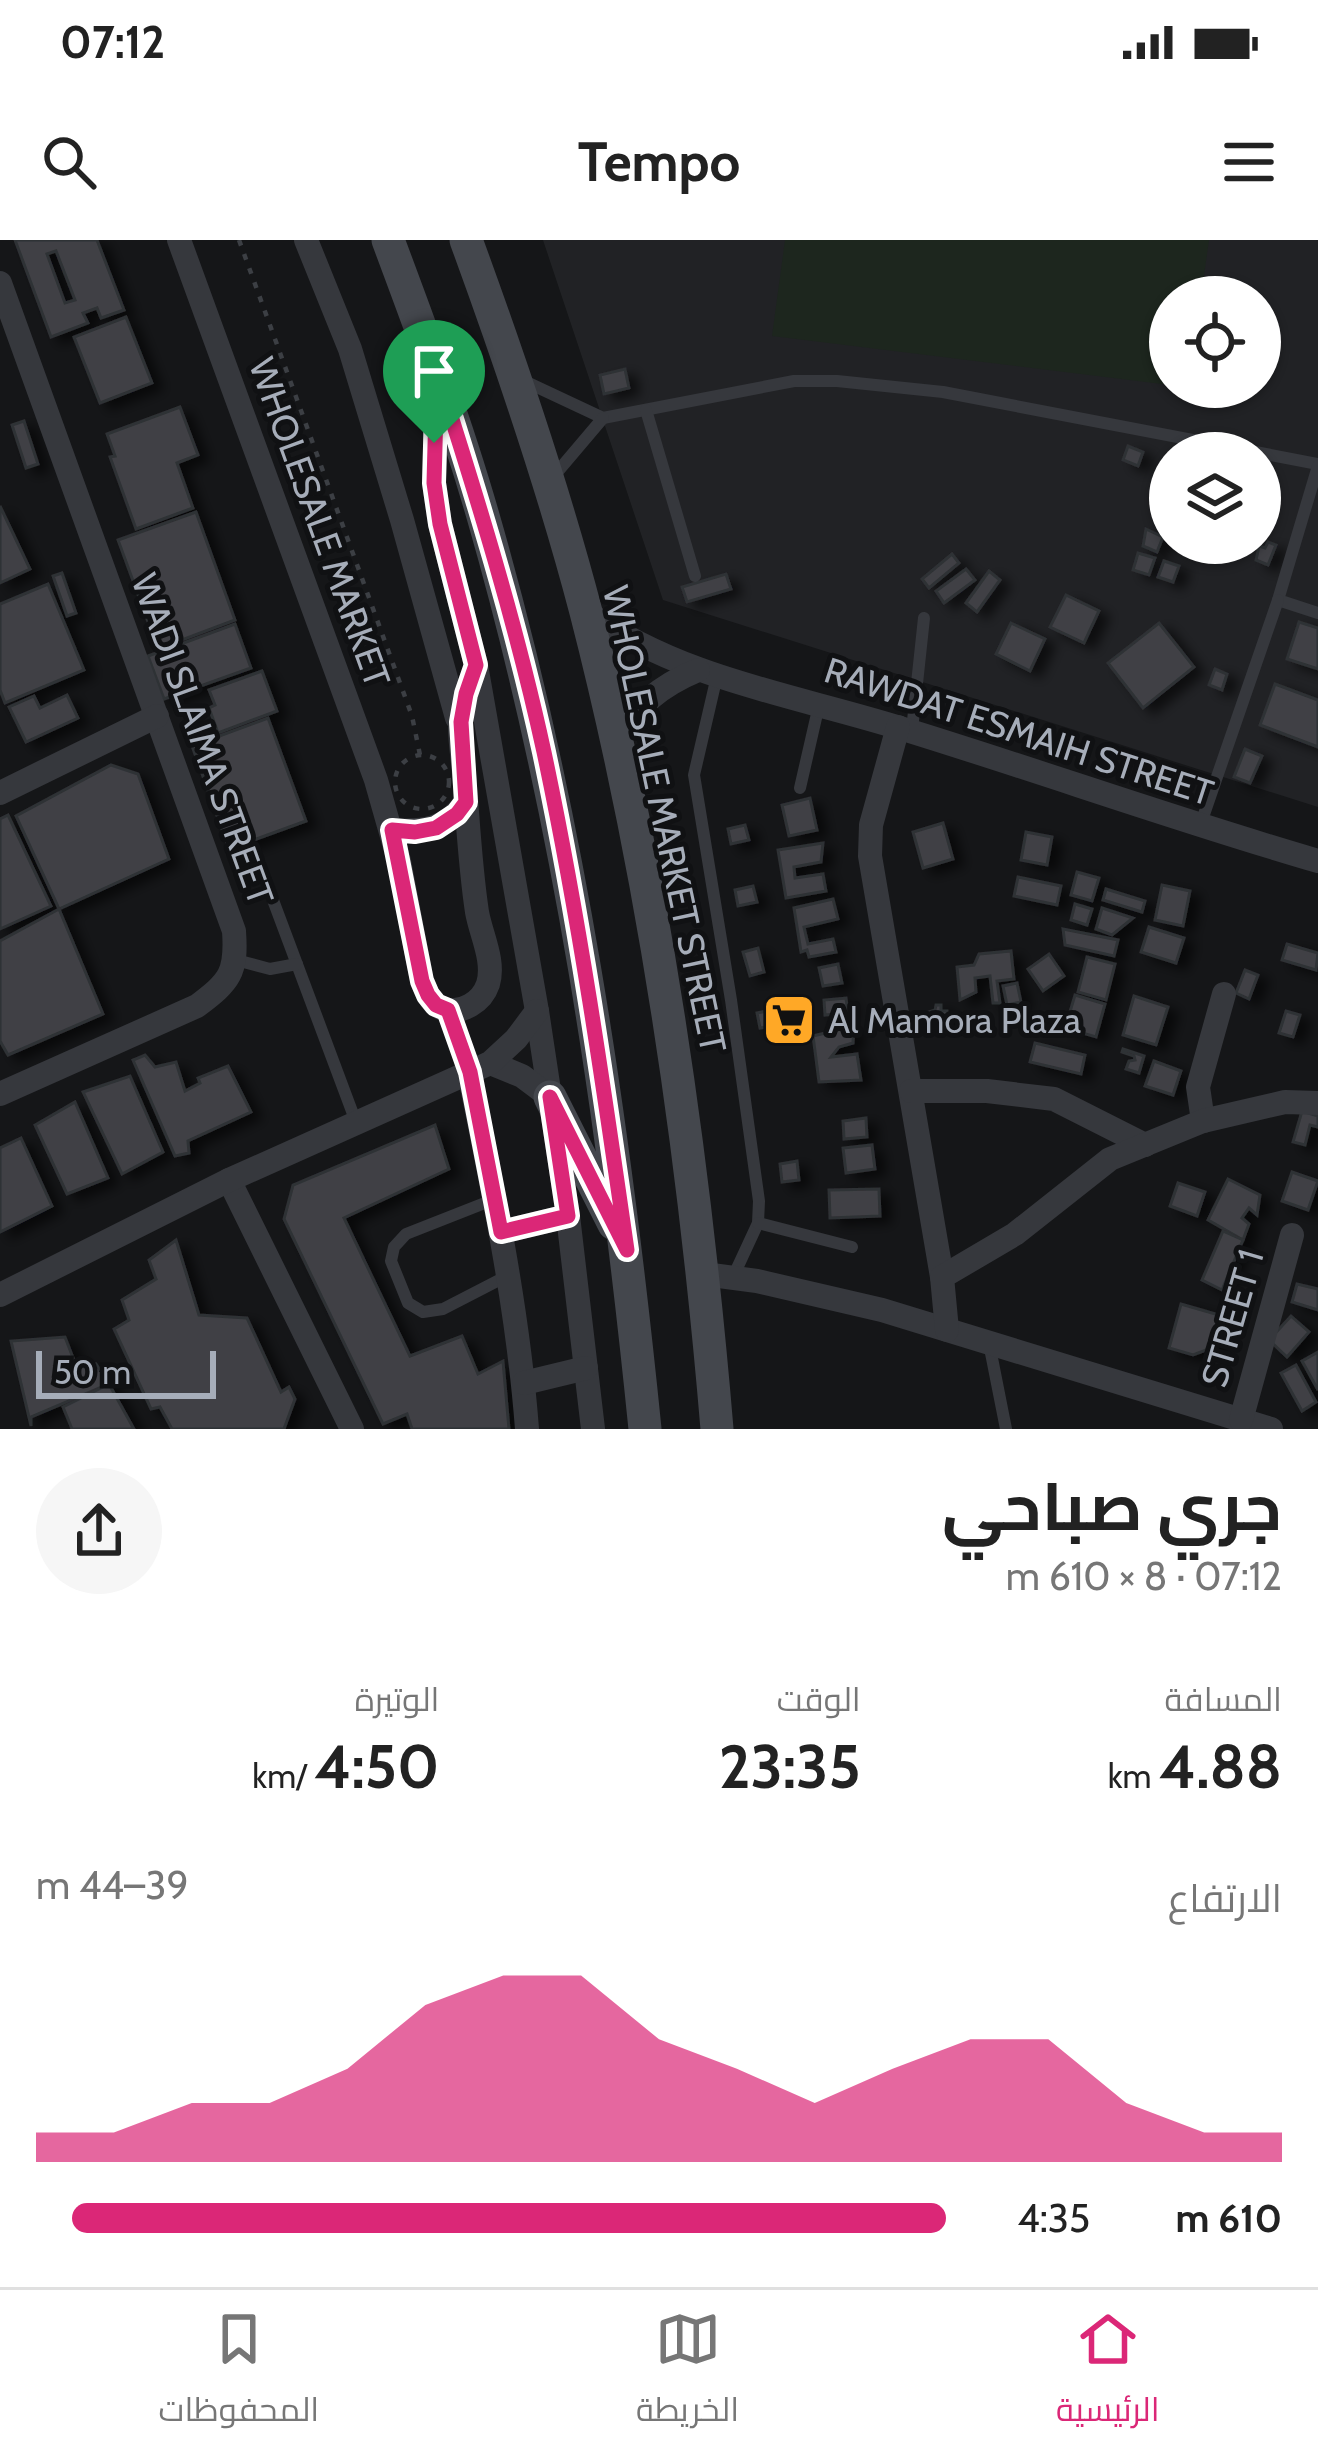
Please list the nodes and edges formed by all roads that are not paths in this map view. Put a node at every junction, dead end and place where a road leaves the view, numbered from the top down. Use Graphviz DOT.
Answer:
graph roads {
  1 [pos="179,240"];
  2 [pos="307,240"];
  3 [pos="388,240"];
  4 [pos="466,240"];
  5 [pos="0,284"];
  6 [pos="437,372"];
  7 [pos="516,377"];
  8 [pos="646,410"];
  9 [pos="602,418"];
  10 [pos="1318,465"];
  11 [pos="549,481"];
  12 [pos="402,520"];
  13 [pos="452,574"];
  14 [pos="694,576"];
  15 [pos="1278,600"];
  16 [pos="585,610"];
  17 [pos="1318,613"];
  18 [pos="924,618"];
  19 [pos="476,665"];
  20 [pos="707,673"];
  21 [pos="819,705"];
  22 [pos="158,716"];
  23 [pos="905,729"];
  24 [pos="460,732"];
  25 [pos="617,741"];
  26 [pos="800,788"];
  27 [pos="0,794"];
  28 [pos="466,802"];
  29 [pos="1200,827"];
  30 [pos="392,830"];
  31 [pos="1318,861"];
  32 [pos="264,876"];
  33 [pos="236,960"];
  34 [pos="297,964"];
  35 [pos="1224,994"];
  36 [pos="537,1011"];
  37 [pos="480,1068"];
  38 [pos="911,1091"];
  39 [pos="0,1094"];
  40 [pos="550,1097"];
  41 [pos="1318,1103"];
  42 [pos="1203,1121"];
  43 [pos="356,1123"];
  44 [pos="1145,1144"];
  45 [pos="229,1180"];
  46 [pos="495,1199"];
  47 [pos="568,1216"];
  48 [pos="758,1223"];
  49 [pos="501,1232"];
  50 [pos="1292,1235"];
  51 [pos="852,1247"];
  52 [pos="627,1250"];
  53 [pos="508,1276"];
  54 [pos="718,1276"];
  55 [pos="942,1277"];
  56 [pos="0,1295"];
  57 [pos="947,1330"];
  58 [pos="988,1343"];
  59 [pos="586,1368"];
  60 [pos="524,1383"];
  61 [pos="1241,1420"];
  62 [pos="352,1429"];
  63 [pos="527,1429"];
  64 [pos="593,1429"];
  65 [pos="645,1429"];
  66 [pos="717,1429"];
  67 [pos="1006,1429"];
  68 [pos="1271,1429"];
  1 -- 30 [label="street, WHOLESALE MARKET"];
  2 -- 12 [label="street"];
  3 -- 6 [label="main road"];
  4 -- 7 [label="main road, WHOLESALE MARKET STREET"];
  5 -- 22 [label="street, WADI SLAIMA STREET"];
  6 -- 13 [label="street"];
  6 -- 52 [label="main road"];
  7 -- 9 [label="lane"];
  7 -- 11 [label="main road, WHOLESALE MARKET STREET"];
  8 -- 9 [label="lane"];
  8 -- 10 [label="lane"];
  8 -- 14 [label="lane"];
  9 -- 11 [label="lane"];
  10 -- 15 [label="lane"];
  11 -- 16 [label="main road, WHOLESALE MARKET STREET"];
  12 -- 13 [label="street"];
  12 -- 24 [label="street"];
  13 -- 19 [label="street"];
  15 -- 17 [label="lane"];
  15 -- 29 [label="lane"];
  16 -- 20 [label="street, RAWDAT ESMAIH STREET"];
  16 -- 25 [label="main road, WHOLESALE MARKET STREET"];
  18 -- 23 [label="lane"];
  19 -- 24 [label="street, WHOLESALE MARKET"];
  19 -- 36 [label="street"];
  20 -- 21 [label="street, RAWDAT ESMAIH STREET"];
  20 -- 25 [label="street"];
  20 -- 48 [label="lane"];
  21 -- 23 [label="street, RAWDAT ESMAIH STREET"];
  21 -- 26 [label="lane"];
  22 -- 27 [label="street"];
  22 -- 33 [label="street, WADI SLAIMA STREET"];
  23 -- 29 [label="street, RAWDAT ESMAIH STREET"];
  23 -- 38 [label="street"];
  24 -- 28 [label="street, WHOLESALE MARKET"];
  25 -- 54 [label="main road, WHOLESALE MARKET STREET"];
  28 -- 30 [label="street"];
  28 -- 30 [label="street, WHOLESALE MARKET"];
  29 -- 31 [label="street, RAWDAT ESMAIH STREET"];
  32 -- 34 [label="lane"];
  33 -- 34 [label="lane"];
  33 -- 39 [label="street, WADI SLAIMA STREET"];
  34 -- 43 [label="lane"];
  35 -- 42 [label="street"];
  36 -- 37 [label="street"];
  36 -- 40 [label="street"];
  37 -- 40 [label="street"];
  37 -- 43 [label="street"];
  37 -- 46 [label="street"];
  38 -- 44 [label="street"];
  38 -- 55 [label="street"];
  40 -- 47 [label="street"];
  40 -- 52 [label="main road"];
  41 -- 42 [label="street"];
  42 -- 44 [label="street"];
  43 -- 45 [label="street"];
  44 -- 55 [label="street"];
  45 -- 56 [label="street"];
  45 -- 62 [label="street"];
  46 -- 49 [label="street"];
  46 -- 53 [label="lane"];
  47 -- 49 [label="street"];
  47 -- 59 [label="street"];
  48 -- 51 [label="lane"];
  48 -- 54 [label="lane"];
  49 -- 53 [label="street"];
  50 -- 61 [label="street, STREET 1"];
  52 -- 65 [label="main road"];
  53 -- 60 [label="street"];
  54 -- 57 [label="street"];
  54 -- 66 [label="main road, WHOLESALE MARKET STREET"];
  55 -- 57 [label="street"];
  57 -- 58 [label="street"];
  58 -- 61 [label="street"];
  58 -- 67 [label="lane"];
  59 -- 60 [label="street"];
  59 -- 64 [label="street"];
  60 -- 63 [label="street"];
  61 -- 68 [label="street"];
}
